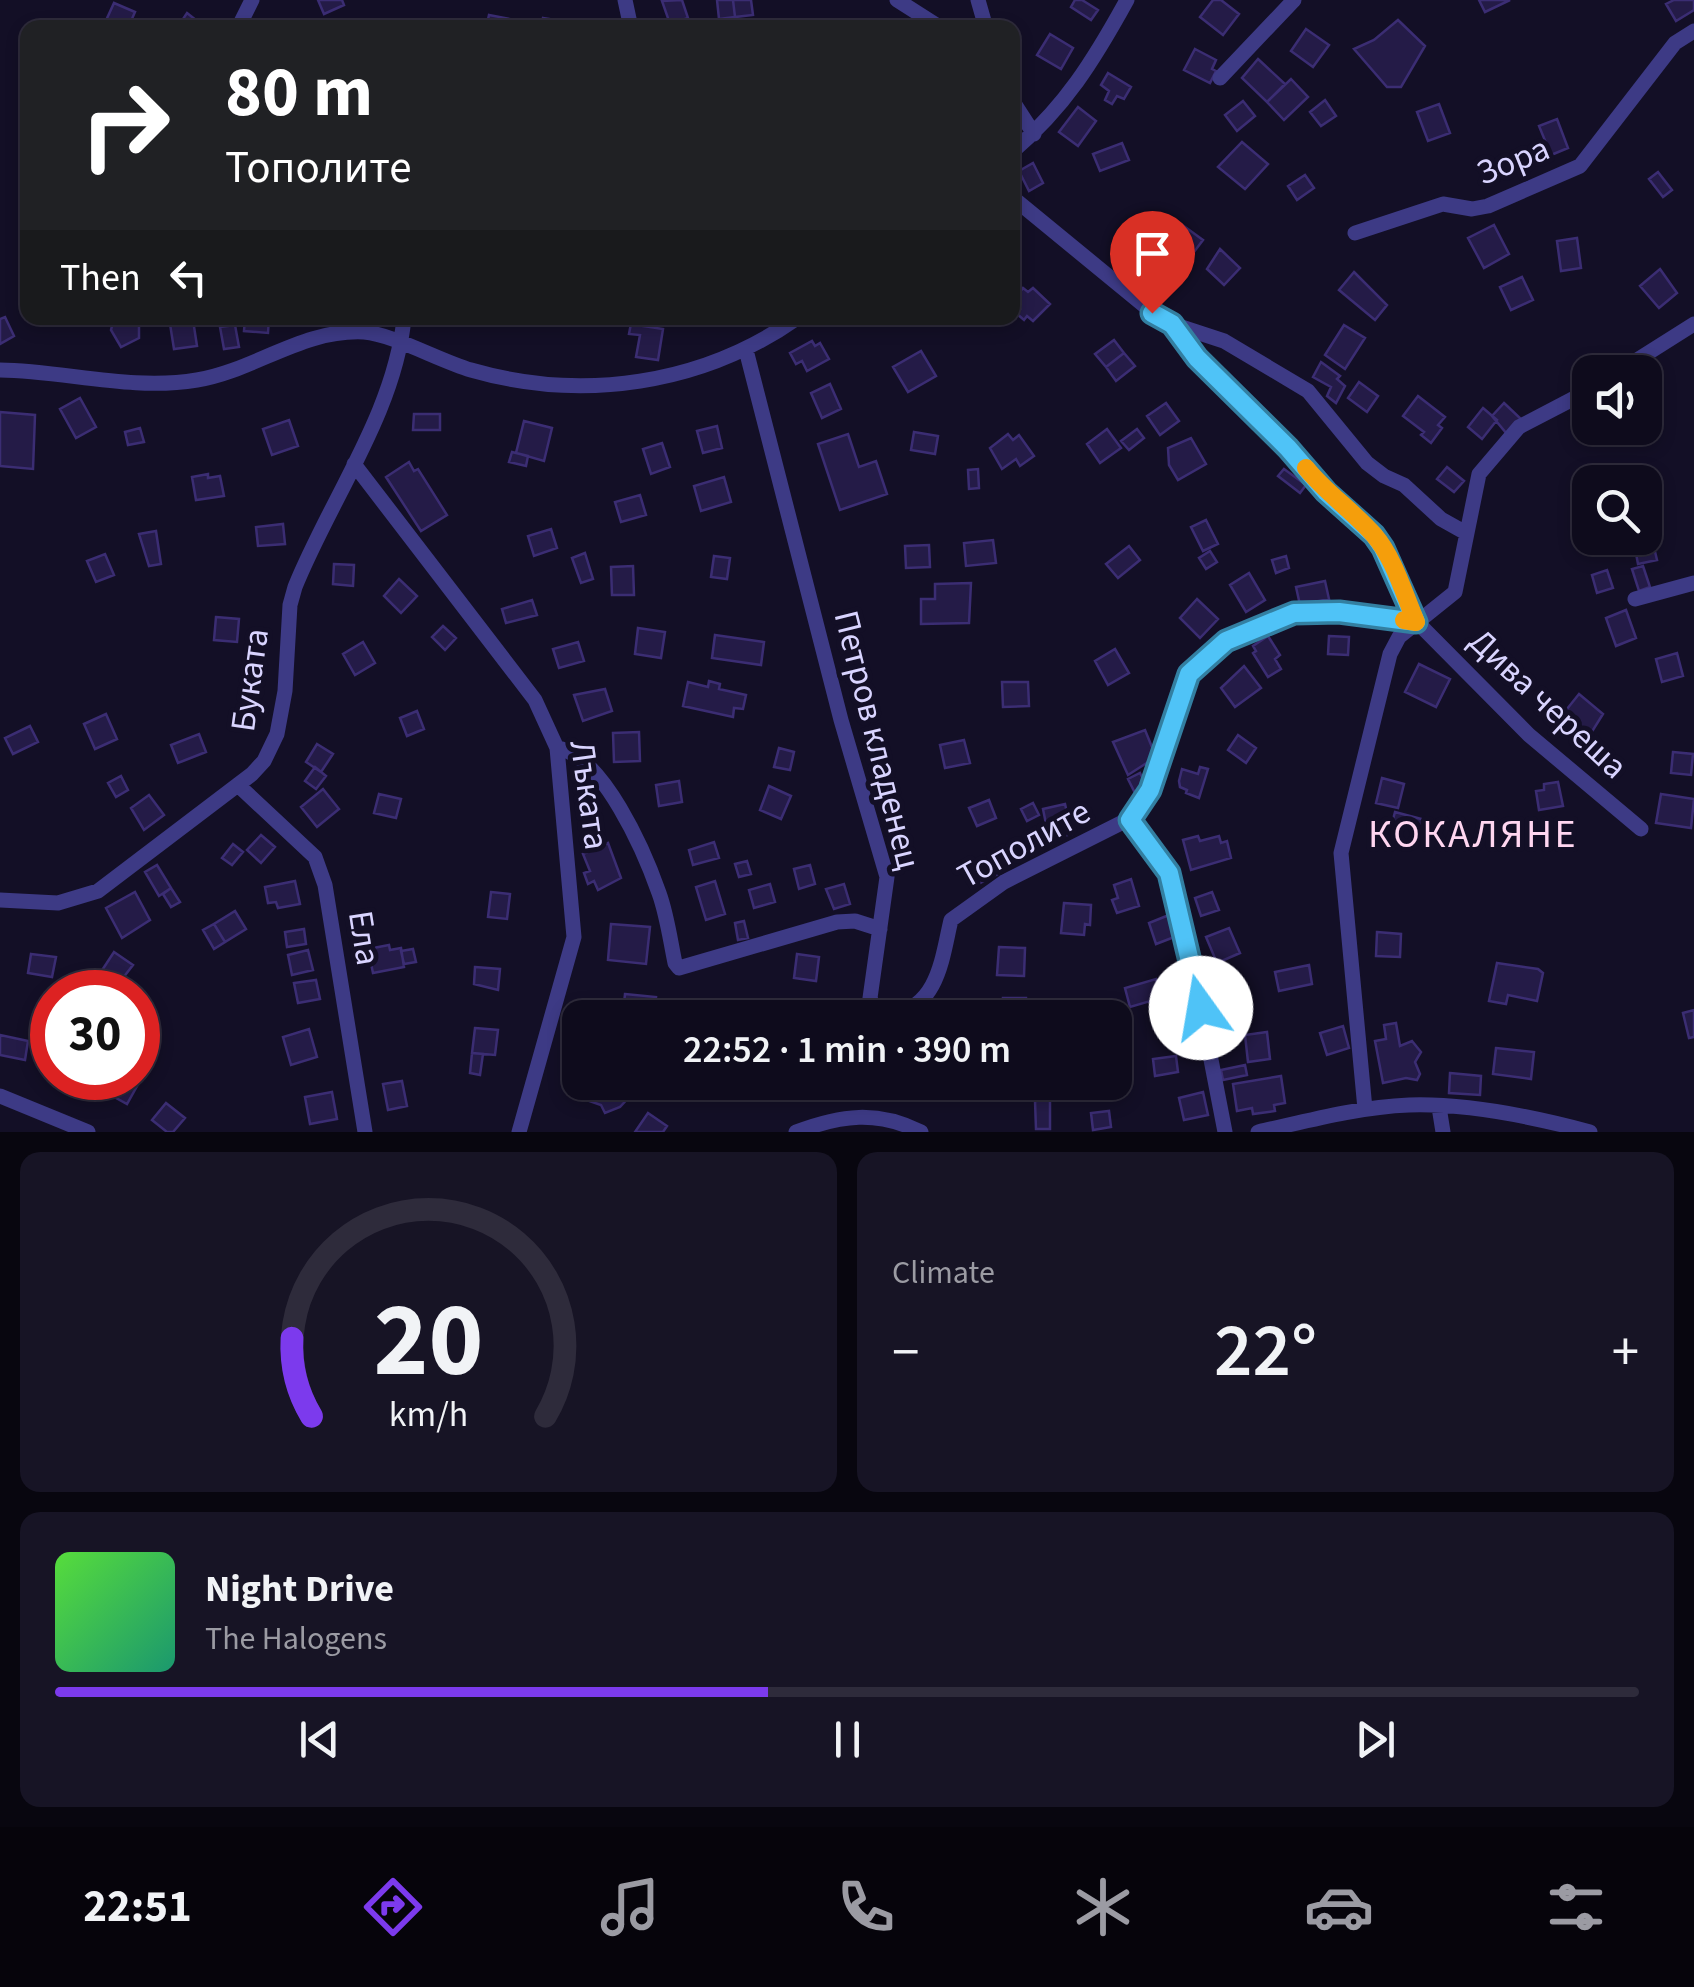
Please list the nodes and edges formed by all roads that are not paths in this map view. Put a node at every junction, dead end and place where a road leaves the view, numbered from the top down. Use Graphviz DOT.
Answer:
graph roads {
  1 [pos="897,0"];
  2 [pos="1127,0"];
  3 [pos="1294,0"];
  4 [pos="931,20"];
  5 [pos="1694,31"];
  6 [pos="1220,78"];
  7 [pos="1020,112"];
  8 [pos="1034,134"];
  9 [pos="1020,145"];
  10 [pos="1020,204"];
  11 [pos="1356,232"];
  12 [pos="1172,324"];
  13 [pos="1694,324"];
  14 [pos="403,325"];
  15 [pos="786,325"];
  16 [pos="401,345"];
  17 [pos="746,350"];
  18 [pos="1645,355"];
  19 [pos="0,370"];
  20 [pos="1572,399"];
  21 [pos="354,464"];
  22 [pos="1466,533"];
  23 [pos="1694,584"];
  24 [pos="1635,600"];
  25 [pos="1416,622"];
  26 [pos="557,748"];
  27 [pos="239,786"];
  28 [pos="1130,820"];
  29 [pos="1642,829"];
  30 [pos="0,900"];
  31 [pos="952,920"];
  32 [pos="880,929"];
  33 [pos="0,1096"];
  34 [pos="1439,1107"];
  35 [pos="1365,1109"];
  36 [pos="88,1132"];
  37 [pos="366,1132"];
  38 [pos="519,1132"];
  39 [pos="796,1132"];
  40 [pos="921,1132"];
  41 [pos="1225,1132"];
  42 [pos="1258,1132"];
  43 [pos="1443,1132"];
  44 [pos="1590,1132"];
  1 -- 4 [label="street"];
  2 -- 8 [label="street"];
  3 -- 6 [label="street"];
  5 -- 11 [label="street, Зора"];
  7 -- 8 [label="street"];
  8 -- 9 [label="street"];
  10 -- 12 [label="street"];
  12 -- 22 [label="street"];
  12 -- 25 [label="street"];
  13 -- 18 [label="street"];
  14 -- 16 [label="street, Буката"];
  15 -- 17 [label="street"];
  16 -- 17 [label="street"];
  16 -- 19 [label="street"];
  16 -- 21 [label="street, Буката"];
  17 -- 32 [label="street, Петров кладенец"];
  20 -- 22 [label="street"];
  21 -- 26 [label="street, Лъката"];
  21 -- 27 [label="street, Буката"];
  22 -- 25 [label="street"];
  23 -- 24 [label="street"];
  25 -- 28 [label="street, Тополите"];
  25 -- 29 [label="street, Дива череша"];
  25 -- 35 [label="street"];
  26 -- 32 [label="street"];
  26 -- 38 [label="street, Лъката"];
  27 -- 30 [label="street, Буката"];
  27 -- 37 [label="street, Ела"];
  28 -- 31 [label="street, Тополите"];
  28 -- 41 [label="street"];
  31 -- 32 [label="street, Петров кладенец"];
  33 -- 36 [label="street"];
  34 -- 35 [label="street"];
  34 -- 43 [label="street"];
  34 -- 44 [label="street"];
  35 -- 42 [label="street"];
  39 -- 40 [label="street"];
}
